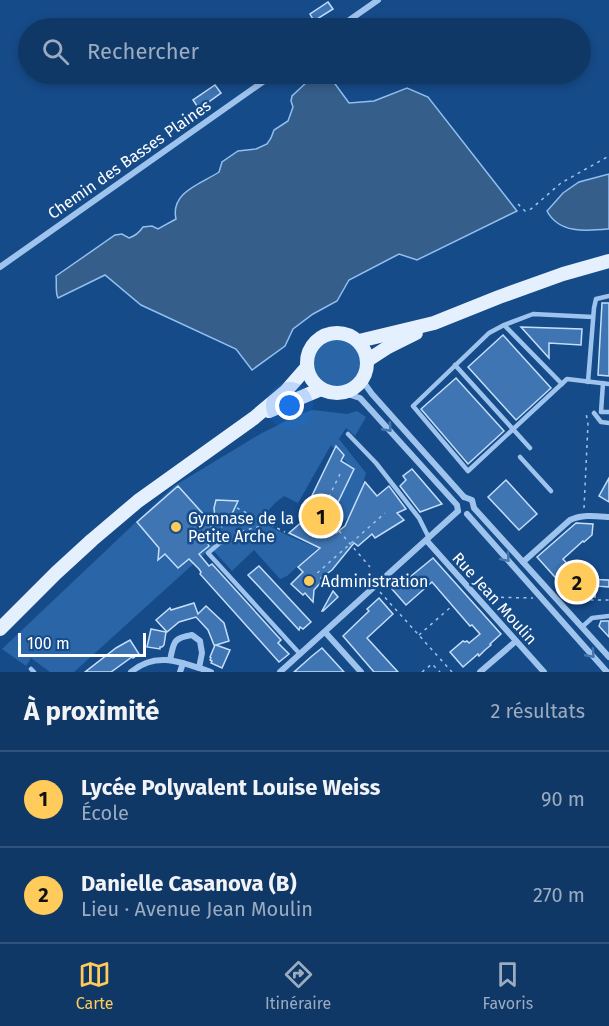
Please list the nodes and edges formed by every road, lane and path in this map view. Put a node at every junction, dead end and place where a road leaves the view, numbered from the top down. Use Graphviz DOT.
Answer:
graph roads {
  1 [pos="378,0"];
  2 [pos="352,18"];
  3 [pos="260,84"];
  4 [pos="609,156"];
  5 [pos="518,204"];
  6 [pos="609,261"];
  7 [pos="0,267"];
  8 [pos="609,296"];
  9 [pos="593,317"];
  10 [pos="434,323"];
  11 [pos="504,325"];
  12 [pos="359,341"];
  13 [pos="368,360"];
  14 [pos="455,365"];
  15 [pos="307,367"];
  16 [pos="362,380"];
  17 [pos="588,381"];
  18 [pos="562,384"];
  19 [pos="606,384"];
  20 [pos="321,389"];
  21 [pos="344,393"];
  22 [pos="609,412"];
  23 [pos="586,413"];
  24 [pos="594,413"];
  25 [pos="254,418"];
  26 [pos="609,423"];
  27 [pos="514,429"];
  28 [pos="348,434"];
  29 [pos="530,448"];
  30 [pos="520,457"];
  31 [pos="340,474"];
  32 [pos="551,491"];
  33 [pos="464,497"];
  34 [pos="237,508"];
  35 [pos="458,508"];
  36 [pos="474,508"];
  37 [pos="385,513"];
  38 [pos="467,514"];
  39 [pos="584,516"];
  40 [pos="220,517"];
  41 [pos="609,517"];
  42 [pos="269,524"];
  43 [pos="285,532"];
  44 [pos="223,538"];
  45 [pos="428,539"];
  46 [pos="349,544"];
  47 [pos="523,562"];
  48 [pos="370,567"];
  49 [pos="306,583"];
  50 [pos="380,592"];
  51 [pos="486,597"];
  52 [pos="536,598"];
  53 [pos="561,600"];
  54 [pos="609,600"];
  55 [pos="452,606"];
  56 [pos="609,616"];
  57 [pos="582,627"];
  58 [pos="0,629"];
  59 [pos="326,632"];
  60 [pos="419,635"];
  61 [pos="574,635"];
  62 [pos="516,641"];
  63 [pos="300,654"];
  64 [pos="609,657"];
  65 [pos="170,660"];
  66 [pos="183,663"];
  67 [pos="199,668"];
  68 [pos="131,672"];
  69 [pos="180,672"];
  70 [pos="211,672"];
  71 [pos="280,672"];
  72 [pos="361,672"];
  73 [pos="422,672"];
  74 [pos="440,672"];
  75 [pos="452,672"];
  76 [pos="480,672"];
  77 [pos="544,672"];
  78 [pos="607,672"];
  1 -- 2 [label="street"];
  3 -- 7 [label="street, Chemin des Basses Plaines"];
  4 -- 5 [label="path"];
  6 -- 10 [label="main road"];
  8 -- 9 [label="lane"];
  9 -- 11 [label="lane"];
  9 -- 17 [label="lane"];
  10 -- 12 [label="main road"];
  10 -- 13 [label="main road"];
  11 -- 14 [label="lane"];
  11 -- 18 [label="lane"];
  12 -- 13 [label="main road"];
  12 -- 15 [label="main road"];
  13 -- 16 [label="main road"];
  14 -- 27 [label="lane"];
  14 -- 27 [label="lane"];
  15 -- 20 [label="main road"];
  15 -- 25 [label="main road"];
  16 -- 21 [label="main road"];
  16 -- 33 [label="street"];
  17 -- 18 [label="lane"];
  17 -- 19 [label="lane"];
  18 -- 27 [label="lane"];
  19 -- 22 [label="lane"];
  20 -- 21 [label="main road"];
  20 -- 25 [label="main road"];
  21 -- 35 [label="street, one-way"];
  23 -- 39 [label="path"];
  24 -- 26 [label="lane"];
  25 -- 58 [label="main road"];
  27 -- 29 [label="lane"];
  28 -- 45 [label="lane"];
  30 -- 32 [label="lane"];
  31 -- 46 [label="path"];
  33 -- 35 [label="street"];
  33 -- 36 [label="street"];
  34 -- 42 [label="path"];
  35 -- 38 [label="street"];
  35 -- 45 [label="street"];
  36 -- 38 [label="street"];
  36 -- 47 [label="street"];
  37 -- 46 [label="path"];
  38 -- 61 [label="street, one-way"];
  39 -- 41 [label="street"];
  39 -- 47 [label="street"];
  40 -- 44 [label="path"];
  42 -- 43 [label="path"];
  42 -- 44 [label="path"];
  44 -- 63 [label="lane"];
  45 -- 59 [label="street"];
  45 -- 62 [label="street, Rue Jean Moulin"];
  46 -- 48 [label="path"];
  46 -- 49 [label="path"];
  47 -- 57 [label="street"];
  50 -- 60 [label="path"];
  51 -- 52 [label="path"];
  53 -- 54 [label="path"];
  55 -- 60 [label="path"];
  56 -- 57 [label="lane"];
  57 -- 61 [label="street"];
  57 -- 64 [label="street"];
  59 -- 63 [label="street"];
  59 -- 72 [label="street"];
  60 -- 75 [label="path"];
  61 -- 78 [label="street, one-way"];
  62 -- 76 [label="street"];
  62 -- 77 [label="street, Rue Jean Moulin"];
  63 -- 71 [label="street"];
  65 -- 66 [label="street"];
  65 -- 67 [label="street"];
  65 -- 68 [label="street"];
  66 -- 67 [label="street"];
  66 -- 69 [label="street"];
  67 -- 70 [label="street"];
  73 -- 74 [label="path"];
}
